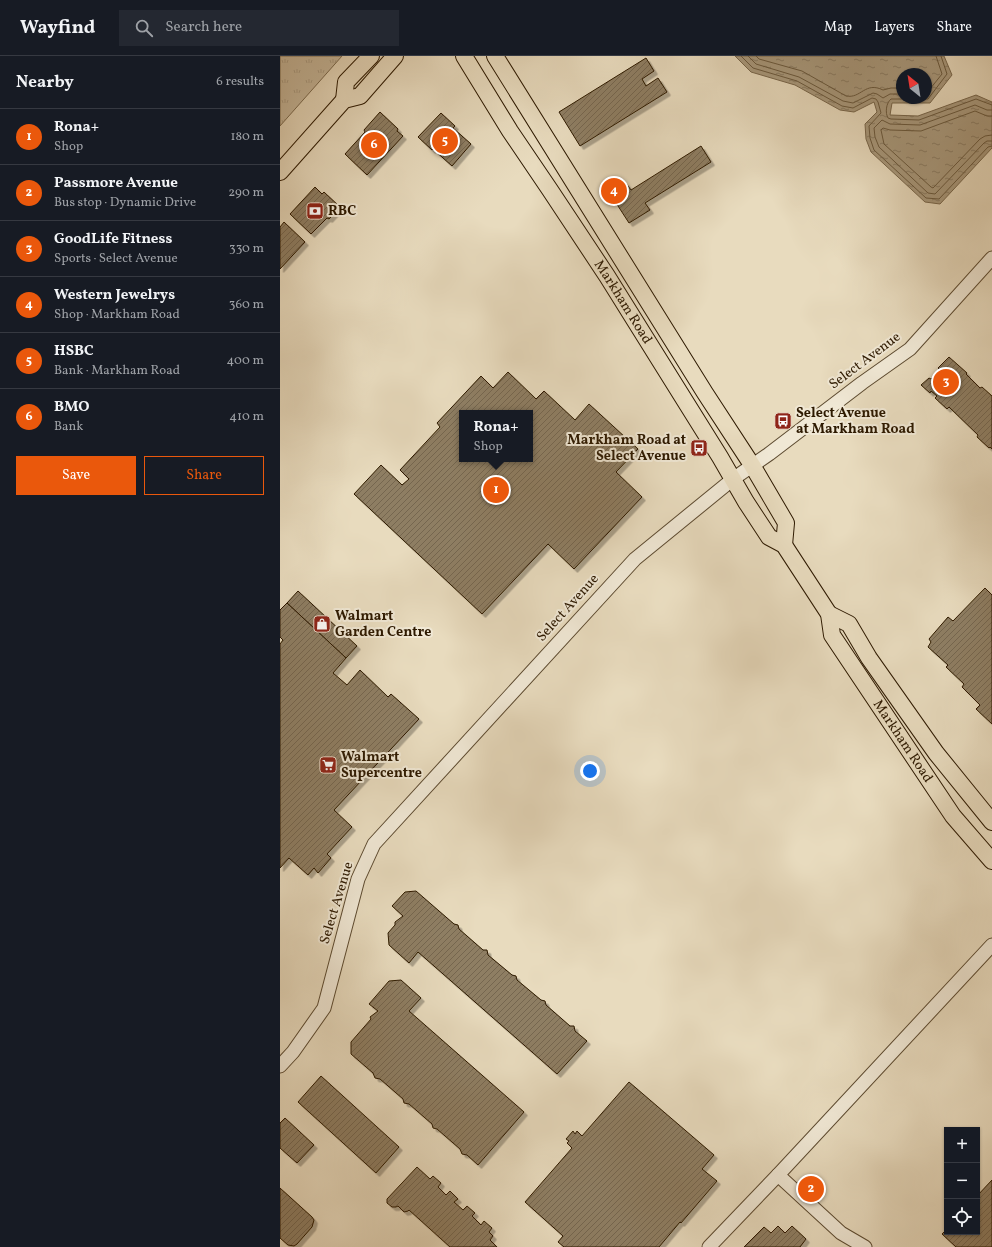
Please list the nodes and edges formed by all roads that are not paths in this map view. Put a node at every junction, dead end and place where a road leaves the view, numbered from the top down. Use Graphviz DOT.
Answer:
graph roads {
  1 [pos="371,56"];
  2 [pos="396,56"];
  3 [pos="464,56"];
  4 [pos="495,56"];
  5 [pos="344,100"];
  6 [pos="280,172"];
  7 [pos="992,258"];
  8 [pos="752,465"];
  9 [pos="733,479"];
  10 [pos="784,545"];
  11 [pos="829,614"];
  12 [pos="992,822"];
  13 [pos="992,861"];
  14 [pos="992,945"];
  15 [pos="280,1066"];
  16 [pos="778,1175"];
  17 [pos="709,1247"];
  18 [pos="865,1247"];
  1 -- 5 [label="main road"];
  2 -- 5 [label="main road"];
  3 -- 9 [label="main road, Markham Road"];
  4 -- 8 [label="main road, Markham Road"];
  5 -- 6 [label="main road"];
  7 -- 8 [label="street, Select Avenue"];
  8 -- 9 [label="street, Select Avenue"];
  8 -- 10 [label="main road, Markham Road"];
  9 -- 10 [label="main road, Markham Road"];
  9 -- 15 [label="street, Select Avenue"];
  10 -- 11 [label="main road, Markham Road"];
  11 -- 12 [label="main road, Markham Road"];
  11 -- 13 [label="main road, Markham Road"];
  14 -- 16 [label="street"];
  16 -- 17 [label="street"];
  16 -- 18 [label="street"];
}
